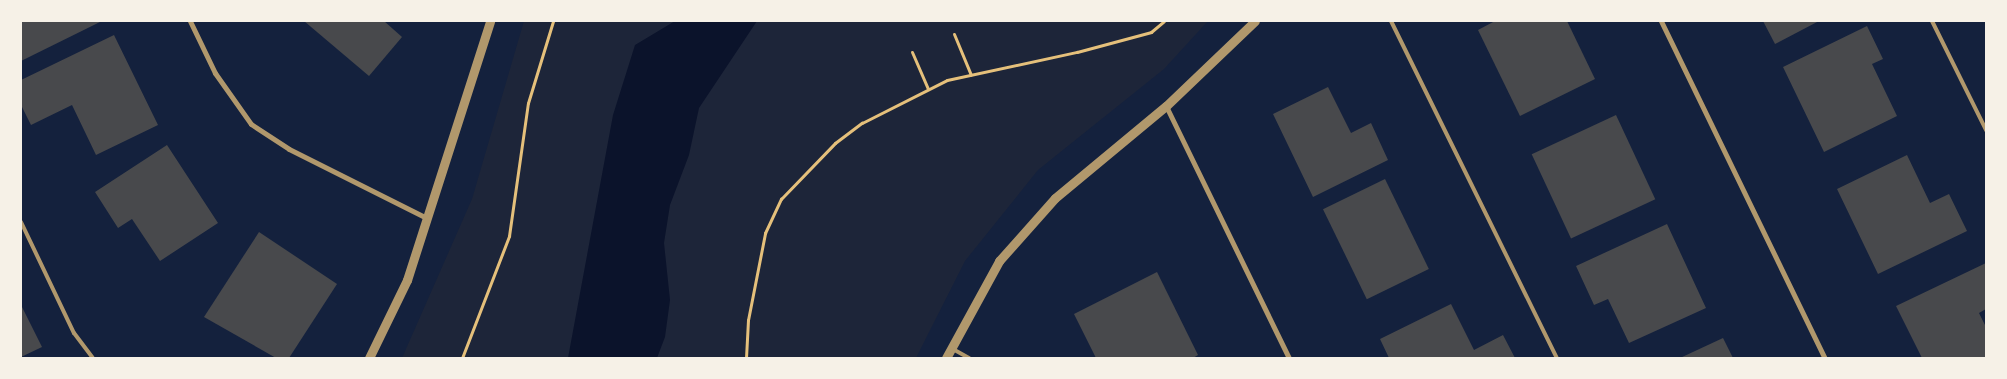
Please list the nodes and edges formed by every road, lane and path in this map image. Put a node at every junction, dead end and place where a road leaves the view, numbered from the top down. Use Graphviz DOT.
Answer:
graph roads {
  1 [pos="190,21"];
  2 [pos="490,21"];
  3 [pos="553,21"];
  4 [pos="1164,21"];
  5 [pos="1255,21"];
  6 [pos="1391,21"];
  7 [pos="1660,21"];
  8 [pos="1932,21"];
  9 [pos="954,34"];
  10 [pos="912,52"];
  11 [pos="971,75"];
  12 [pos="928,89"];
  13 [pos="1166,106"];
  14 [pos="1986,130"];
  15 [pos="427,218"];
  16 [pos="21,222"];
  17 [pos="951,348"];
  18 [pos="93,358"];
  19 [pos="369,358"];
  20 [pos="462,358"];
  21 [pos="746,358"];
  22 [pos="946,358"];
  23 [pos="969,358"];
  24 [pos="1289,358"];
  25 [pos="1556,358"];
  26 [pos="1825,358"];
  1 -- 15 [label="street"];
  2 -- 15 [label="street"];
  3 -- 20 [label="path"];
  4 -- 11 [label="path"];
  5 -- 13 [label="street"];
  6 -- 25 [label="lane"];
  7 -- 26 [label="street"];
  8 -- 14 [label="lane"];
  9 -- 11 [label="path"];
  10 -- 12 [label="path"];
  11 -- 12 [label="path"];
  12 -- 21 [label="path"];
  13 -- 17 [label="street"];
  13 -- 24 [label="street"];
  15 -- 19 [label="street"];
  16 -- 18 [label="lane"];
  17 -- 22 [label="street"];
  17 -- 23 [label="lane"];
}
